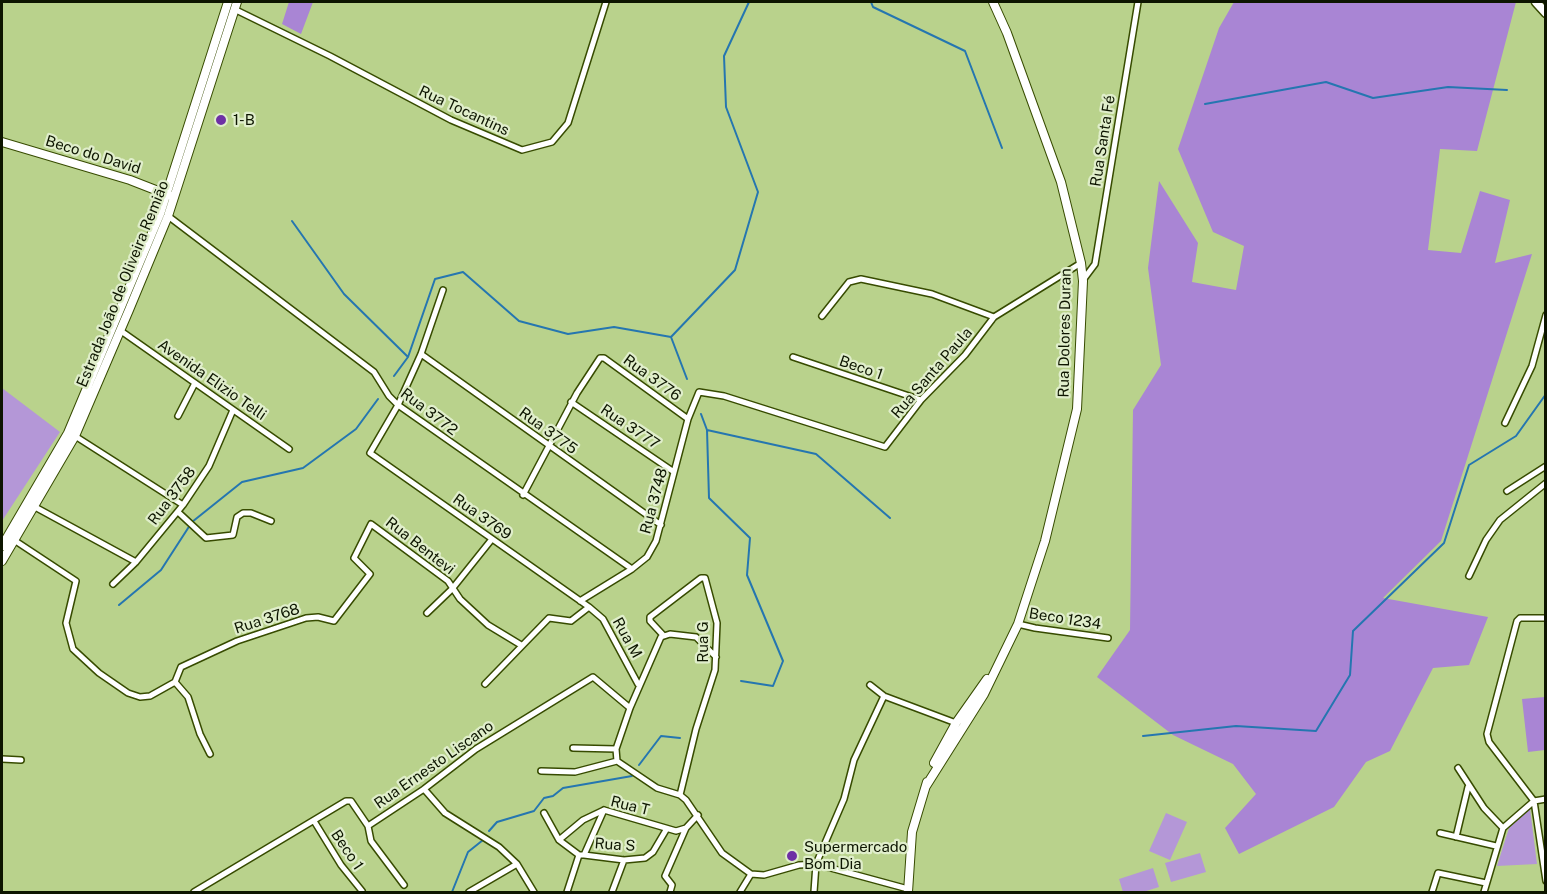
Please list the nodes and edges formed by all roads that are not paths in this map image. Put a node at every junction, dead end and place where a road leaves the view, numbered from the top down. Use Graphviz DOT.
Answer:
graph roads {
  1 [pos="228,2"];
  2 [pos="606,2"];
  3 [pos="993,2"];
  4 [pos="1138,2"];
  5 [pos="1536,2"];
  6 [pos="235,5"];
  7 [pos="1545,13"];
  8 [pos="2,142"];
  9 [pos="171,196"];
  10 [pos="168,216"];
  11 [pos="1081,263"];
  12 [pos="1083,280"];
  13 [pos="443,290"];
  14 [pos="1545,315"];
  15 [pos="822,316"];
  16 [pos="994,317"];
  17 [pos="120,331"];
  18 [pos="421,354"];
  19 [pos="793,357"];
  20 [pos="195,383"];
  21 [pos="921,400"];
  22 [pos="572,402"];
  23 [pos="398,405"];
  24 [pos="233,410"];
  25 [pos="178,416"];
  26 [pos="688,419"];
  27 [pos="1505,423"];
  28 [pos="683,435"];
  29 [pos="75,436"];
  30 [pos="549,447"];
  31 [pos="289,449"];
  32 [pos="1545,466"];
  33 [pos="674,472"];
  34 [pos="1545,483"];
  35 [pos="1507,491"];
  36 [pos="523,495"];
  37 [pos="183,505"];
  38 [pos="35,507"];
  39 [pos="178,512"];
  40 [pos="271,521"];
  41 [pos="371,524"];
  42 [pos="661,525"];
  43 [pos="492,539"];
  44 [pos="14,540"];
  45 [pos="2,546"];
  46 [pos="2,561"];
  47 [pos="136,562"];
  48 [pos="632,569"];
  49 [pos="1469,576"];
  50 [pos="113,585"];
  51 [pos="452,589"];
  52 [pos="580,601"];
  53 [pos="589,607"];
  54 [pos="427,613"];
  55 [pos="1545,618"];
  56 [pos="1018,624"];
  57 [pos="663,635"];
  58 [pos="1108,638"];
  59 [pos="521,645"];
  60 [pos="716,657"];
  61 [pos="996,667"];
  62 [pos="175,682"];
  63 [pos="484,684"];
  64 [pos="638,684"];
  65 [pos="870,685"];
  66 [pos="884,696"];
  67 [pos="630,708"];
  68 [pos="956,723"];
  69 [pos="965,727"];
  70 [pos="573,748"];
  71 [pos="616,749"];
  72 [pos="210,754"];
  73 [pos="2,759"];
  74 [pos="21,759"];
  75 [pos="617,761"];
  76 [pos="1458,768"];
  77 [pos="541,771"];
  78 [pos="926,786"];
  79 [pos="1468,786"];
  80 [pos="424,789"];
  81 [pos="680,795"];
  82 [pos="1545,799"];
  83 [pos="1534,801"];
  84 [pos="604,810"];
  85 [pos="544,813"];
  86 [pos="698,815"];
  87 [pos="314,821"];
  88 [pos="368,825"];
  89 [pos="686,828"];
  90 [pos="1503,828"];
  91 [pos="666,830"];
  92 [pos="1440,833"];
  93 [pos="1456,837"];
  94 [pos="559,840"];
  95 [pos="1496,846"];
  96 [pos="581,855"];
  97 [pos="624,860"];
  98 [pos="517,864"];
  99 [pos="816,864"];
  100 [pos="751,874"];
  101 [pos="1545,881"];
  102 [pos="1486,884"];
  103 [pos="404,885"];
  104 [pos="362,891"];
  105 [pos="908,891"];
  106 [pos="194,892"];
  107 [pos="469,892"];
  108 [pos="534,892"];
  109 [pos="567,892"];
  110 [pos="612,892"];
  111 [pos="669,892"];
  112 [pos="740,892"];
  113 [pos="814,892"];
  114 [pos="1432,892"];
  115 [pos="1484,892"];
  1 -- 9 [label="street, Estrada João de Oliveira Remião"];
  2 -- 6 [label="street, Rua Tocantins"];
  3 -- 11 [label="street, Rua Dolores Duran"];
  4 -- 12 [label="street, Rua Santa Fé"];
  5 -- 7 [label="main road"];
  6 -- 9 [label="street, Estrada João de Oliveira Remião"];
  8 -- 9 [label="street, Beco do David"];
  9 -- 10 [label="street, Estrada João de Oliveira Remião"];
  9 -- 45 [label="street, Estrada João de Oliveira Remião"];
  10 -- 17 [label="street, Estrada João de Oliveira Remião"];
  10 -- 23 [label="street, Rua 3772"];
  11 -- 12 [label="street, Rua Dolores Duran"];
  11 -- 16 [label="street, Rua Santa Paula"];
  12 -- 56 [label="street, Rua Dolores Duran"];
  13 -- 18 [label="street"];
  14 -- 27 [label="street"];
  15 -- 16 [label="street"];
  16 -- 21 [label="street, Rua Santa Paula"];
  17 -- 20 [label="street, Avenida Elizio Telli"];
  17 -- 29 [label="street, Estrada João de Oliveira Remião"];
  18 -- 23 [label="street"];
  18 -- 30 [label="street, Rua 3775"];
  19 -- 21 [label="street, Beco 1"];
  20 -- 24 [label="street, Avenida Elizio Telli"];
  20 -- 25 [label="street"];
  21 -- 26 [label="street, Rua Santa Paula"];
  22 -- 26 [label="street, Rua 3776"];
  22 -- 30 [label="street"];
  22 -- 33 [label="street, Rua 3777"];
  23 -- 36 [label="street, Rua 3772"];
  23 -- 43 [label="street, Rua 3769"];
  24 -- 31 [label="street, Avenida Elizio Telli"];
  24 -- 37 [label="street, Rua 3758"];
  26 -- 28 [label="street, Rua Santa Paula"];
  28 -- 33 [label="street, Rua 3748"];
  29 -- 37 [label="street"];
  29 -- 38 [label="street, Estrada João de Oliveira Remião"];
  30 -- 36 [label="street"];
  30 -- 42 [label="street, Rua 3775"];
  32 -- 35 [label="street"];
  33 -- 42 [label="street, Rua 3748"];
  34 -- 49 [label="street"];
  36 -- 48 [label="street, Rua 3772"];
  37 -- 39 [label="street, Rua 3758"];
  38 -- 44 [label="street, Estrada João de Oliveira Remião"];
  38 -- 47 [label="street"];
  39 -- 40 [label="street"];
  39 -- 47 [label="street, Rua 3758"];
  41 -- 51 [label="street, Rua Bentevi"];
  41 -- 62 [label="street, Rua 3768"];
  42 -- 48 [label="street, Rua 3748"];
  43 -- 51 [label="street"];
  43 -- 52 [label="street, Rua 3769"];
  44 -- 46 [label="street, Estrada João de Oliveira Remião"];
  44 -- 62 [label="street"];
  47 -- 50 [label="street, Rua 3758"];
  48 -- 52 [label="street, Rua 3748"];
  51 -- 54 [label="street"];
  51 -- 59 [label="street, Rua Bentevi"];
  52 -- 53 [label="street"];
  53 -- 59 [label="street"];
  53 -- 64 [label="street, Rua M"];
  55 -- 83 [label="street"];
  56 -- 58 [label="street, Beco 1234"];
  56 -- 61 [label="street, Rua Dolores Duran"];
  57 -- 60 [label="street"];
  57 -- 60 [label="street, Rua G"];
  57 -- 64 [label="street"];
  59 -- 63 [label="street"];
  60 -- 81 [label="street, Rua G"];
  61 -- 68 [label="street, Rua Dolores Duran"];
  61 -- 69 [label="street, Rua Dolores Duran"];
  62 -- 72 [label="street"];
  64 -- 67 [label="street"];
  65 -- 66 [label="street"];
  66 -- 68 [label="street"];
  66 -- 99 [label="street"];
  67 -- 71 [label="street"];
  67 -- 80 [label="street, Rua Ernesto Liscano"];
  68 -- 69 [label="street"];
  68 -- 78 [label="street, Rua Dolores Duran"];
  69 -- 78 [label="street, Rua Dolores Duran"];
  70 -- 71 [label="street"];
  71 -- 75 [label="street"];
  73 -- 74 [label="street"];
  75 -- 77 [label="street"];
  75 -- 81 [label="street"];
  76 -- 79 [label="street"];
  78 -- 105 [label="street, Rua Dolores Duran"];
  79 -- 90 [label="street"];
  79 -- 93 [label="street"];
  80 -- 88 [label="street, Rua Ernesto Liscano"];
  80 -- 98 [label="street"];
  81 -- 86 [label="street"];
  82 -- 83 [label="street"];
  83 -- 90 [label="street"];
  83 -- 101 [label="street"];
  84 -- 91 [label="street, Rua T"];
  84 -- 94 [label="street, Rua T"];
  84 -- 96 [label="street"];
  85 -- 94 [label="street, Rua S"];
  86 -- 89 [label="street"];
  86 -- 100 [label="street"];
  87 -- 88 [label="street, Rua Ernesto Liscano"];
  87 -- 104 [label="street, Beco 1"];
  87 -- 106 [label="street, Rua Ernesto Liscano"];
  88 -- 103 [label="street"];
  89 -- 91 [label="street, Rua T"];
  89 -- 111 [label="street"];
  90 -- 95 [label="street"];
  91 -- 97 [label="street, Rua S"];
  92 -- 93 [label="street"];
  93 -- 95 [label="street"];
  94 -- 96 [label="street, Rua S"];
  95 -- 102 [label="street"];
  96 -- 97 [label="street, Rua S"];
  96 -- 109 [label="street"];
  97 -- 110 [label="street"];
  98 -- 107 [label="street"];
  98 -- 108 [label="street"];
  99 -- 100 [label="street"];
  99 -- 105 [label="street"];
  99 -- 113 [label="street"];
  100 -- 112 [label="street"];
  102 -- 114 [label="street"];
  102 -- 115 [label="street"];
}
